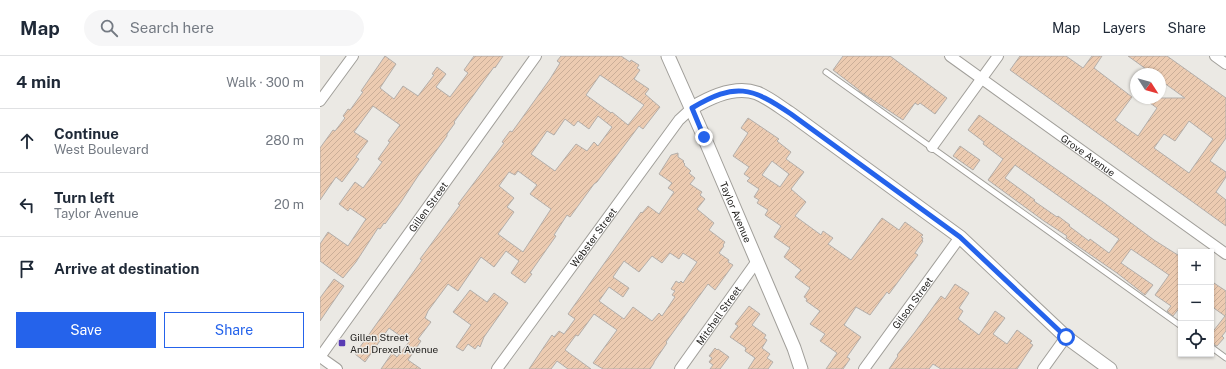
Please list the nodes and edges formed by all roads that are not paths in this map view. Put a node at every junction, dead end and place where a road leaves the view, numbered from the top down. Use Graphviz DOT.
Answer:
graph roads {
  1 [pos="353,56"];
  2 [pos="536,56"];
  3 [pos="668,56"];
  4 [pos="950,56"];
  5 [pos="998,56"];
  6 [pos="1215,56"];
  7 [pos="1226,64"];
  8 [pos="826,72"];
  9 [pos="982,79"];
  10 [pos="320,102"];
  11 [pos="692,108"];
  12 [pos="932,148"];
  13 [pos="960,237"];
  14 [pos="1226,254"];
  15 [pos="757,261"];
  16 [pos="1178,324"];
  17 [pos="1066,337"];
  18 [pos="1214,349"];
  19 [pos="320,357"];
  20 [pos="1226,358"];
  21 [pos="337,369"];
  22 [pos="497,369"];
  23 [pos="680,369"];
  24 [pos="801,369"];
  25 [pos="864,369"];
  26 [pos="1043,369"];
  27 [pos="1110,369"];
  1 -- 10 [label="street"];
  2 -- 19 [label="street, Gillen Street"];
  3 -- 11 [label="street, Taylor Avenue"];
  4 -- 9 [label="street, Grove Avenue"];
  5 -- 9 [label="street"];
  6 -- 7 [label="street"];
  8 -- 12 [label="lane"];
  9 -- 12 [label="street"];
  9 -- 14 [label="street, Grove Avenue"];
  11 -- 13 [label="street"];
  11 -- 15 [label="street, Taylor Avenue"];
  11 -- 22 [label="street, Webster Street"];
  12 -- 16 [label="lane"];
  13 -- 17 [label="street"];
  13 -- 25 [label="street, Gilson Street"];
  15 -- 23 [label="street, Mitchell Street"];
  15 -- 24 [label="street, Taylor Avenue"];
  17 -- 26 [label="street"];
  17 -- 27 [label="street"];
  18 -- 20 [label="lane"];
  19 -- 21 [label="street"];
}
